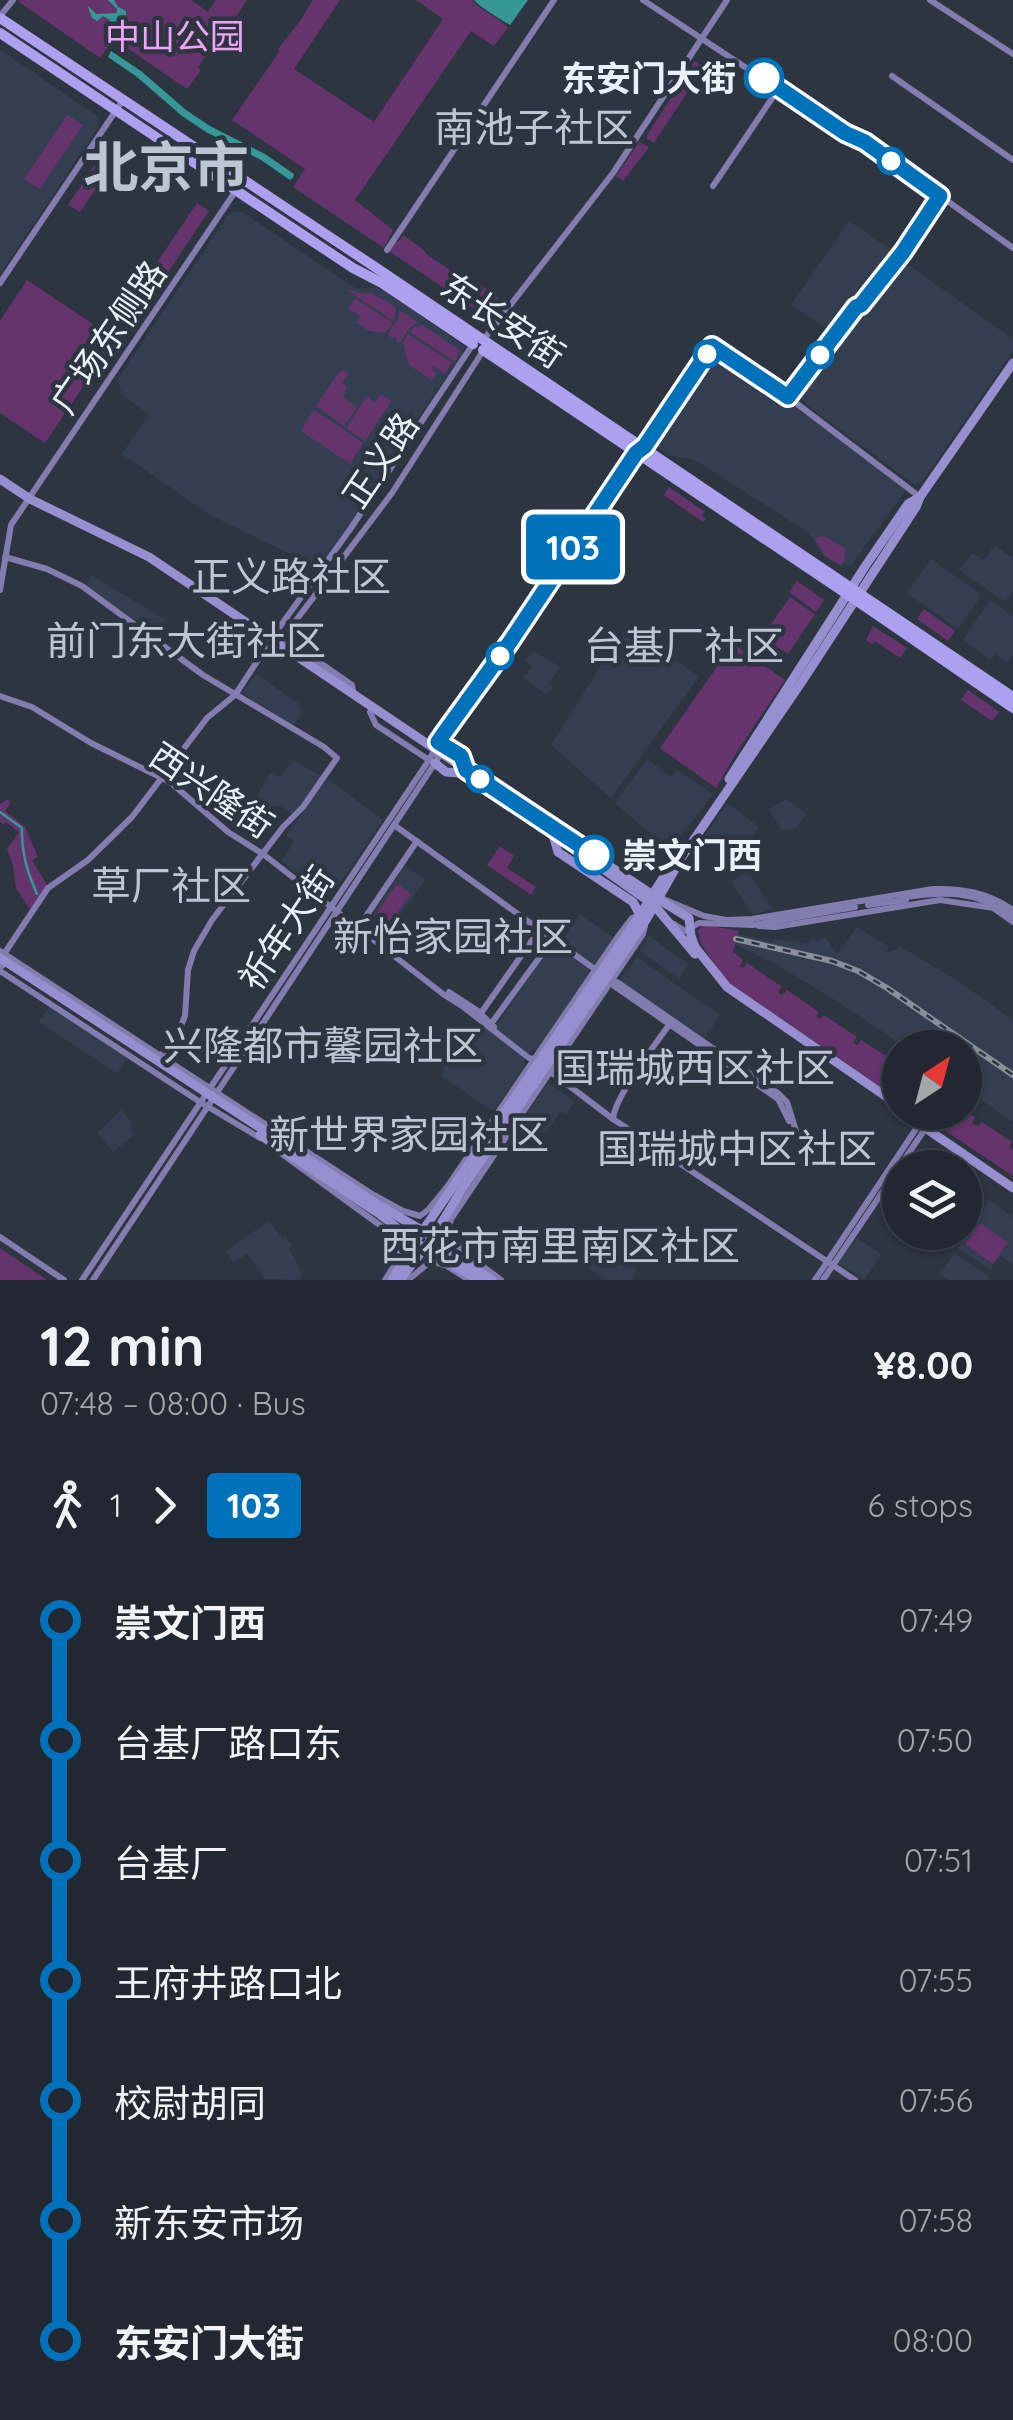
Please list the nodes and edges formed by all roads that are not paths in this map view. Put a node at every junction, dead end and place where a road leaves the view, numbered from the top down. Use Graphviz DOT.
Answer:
graph roads {
  1 [pos="13,0"];
  2 [pos="554,0"];
  3 [pos="643,0"];
  4 [pos="727,0"];
  5 [pos="930,0"];
  6 [pos="942,3"];
  7 [pos="0,17"];
  8 [pos="0,33"];
  9 [pos="702,38"];
  10 [pos="1013,54"];
  11 [pos="892,76"];
  12 [pos="779,88"];
  13 [pos="120,106"];
  14 [pos="1013,160"];
  15 [pos="239,185"];
  16 [pos="713,186"];
  17 [pos="942,198"];
  18 [pos="1013,248"];
  19 [pos="375,267"];
  20 [pos="360,272"];
  21 [pos="0,283"];
  22 [pos="480,344"];
  23 [pos="1013,363"];
  24 [pos="790,398"];
  25 [pos="640,449"];
  26 [pos="0,482"];
  27 [pos="921,495"];
  28 [pos="28,501"];
  29 [pos="11,525"];
  30 [pos="2,529"];
  31 [pos="5,557"];
  32 [pos="0,590"];
  33 [pos="853,593"];
  34 [pos="276,641"];
  35 [pos="303,652"];
  36 [pos="308,664"];
  37 [pos="235,695"];
  38 [pos="354,695"];
  39 [pos="0,696"];
  40 [pos="1013,697"];
  41 [pos="1013,708"];
  42 [pos="435,755"];
  43 [pos="461,756"];
  44 [pos="463,772"];
  45 [pos="160,778"];
  46 [pos="537,817"];
  47 [pos="392,822"];
  48 [pos="553,834"];
  49 [pos="417,841"];
  50 [pos="263,854"];
  51 [pos="868,904"];
  52 [pos="649,906"];
  53 [pos="994,908"];
  54 [pos="333,909"];
  55 [pos="1013,916"];
  56 [pos="666,917"];
  57 [pos="753,925"];
  58 [pos="358,928"];
  59 [pos="538,928"];
  60 [pos="690,928"];
  61 [pos="553,939"];
  62 [pos="2,961"];
  63 [pos="604,975"];
  64 [pos="438,988"];
  65 [pos="479,1012"];
  66 [pos="673,1023"];
  67 [pos="491,1024"];
  68 [pos="161,1056"];
  69 [pos="542,1065"];
  70 [pos="169,1069"];
  71 [pos="882,1097"];
  72 [pos="882,1097"];
  73 [pos="209,1098"];
  74 [pos="514,1118"];
  75 [pos="613,1119"];
  76 [pos="919,1130"];
  77 [pos="932,1130"];
  78 [pos="470,1164"];
  79 [pos="458,1170"];
  80 [pos="1013,1185"];
  81 [pos="372,1194"];
  82 [pos="346,1200"];
  83 [pos="360,1201"];
  84 [pos="377,1208"];
  85 [pos="443,1215"];
  86 [pos="420,1216"];
  87 [pos="377,1222"];
  88 [pos="402,1222"];
  89 [pos="448,1232"];
  90 [pos="428,1234"];
  91 [pos="0,1239"];
  92 [pos="420,1246"];
  93 [pos="446,1254"];
  94 [pos="404,1262"];
  95 [pos="430,1262"];
  96 [pos="830,1263"];
  97 [pos="473,1277"];
  98 [pos="496,1279"];
  99 [pos="61,1280"];
  100 [pos="82,1280"];
  101 [pos="93,1280"];
  102 [pos="388,1280"];
  103 [pos="400,1280"];
  104 [pos="408,1280"];
  105 [pos="819,1280"];
  106 [pos="855,1280"];
  1 -- 7 [label="street"];
  2 -- 19 [label="street"];
  3 -- 9 [label="street"];
  4 -- 9 [label="street"];
  5 -- 6 [label="street"];
  6 -- 10 [label="street"];
  7 -- 13 [label="highway"];
  8 -- 13 [label="highway"];
  9 -- 12 [label="street"];
  9 -- 22 [label="street"];
  11 -- 14 [label="street"];
  12 -- 16 [label="street"];
  12 -- 17 [label="street"];
  13 -- 15 [label="highway, 东长安街"];
  13 -- 21 [label="street"];
  15 -- 19 [label="highway, 东长安街"];
  15 -- 20 [label="highway, 东长安街"];
  15 -- 28 [label="street, 广场东侧路"];
  17 -- 18 [label="street"];
  17 -- 24 [label="street"];
  19 -- 20 [label="street"];
  19 -- 22 [label="highway, 东长安街"];
  20 -- 22 [label="highway, 东长安街"];
  22 -- 25 [label="highway, 东长安街"];
  22 -- 34 [label="street, 正义路"];
  22 -- 34 [label="street, 正义路"];
  23 -- 27 [label="main road"];
  24 -- 25 [label="street, 祈年大街"];
  24 -- 27 [label="street"];
  25 -- 33 [label="highway, 东长安街"];
  25 -- 42 [label="street, 祈年大街"];
  26 -- 28 [label="main road"];
  27 -- 33 [label="main road"];
  28 -- 29 [label="street, 广场东侧路"];
  28 -- 34 [label="main road"];
  29 -- 30 [label="street"];
  29 -- 31 [label="street"];
  31 -- 32 [label="street"];
  31 -- 37 [label="street"];
  33 -- 40 [label="highway"];
  33 -- 41 [label="highway"];
  33 -- 52 [label="main road"];
  34 -- 35 [label="street"];
  34 -- 36 [label="main road"];
  34 -- 37 [label="street"];
  34 -- 42 [label="main road"];
  35 -- 36 [label="street"];
  35 -- 38 [label="street"];
  36 -- 38 [label="main road"];
  37 -- 45 [label="street"];
  37 -- 50 [label="street"];
  38 -- 42 [label="main road"];
  39 -- 45 [label="street, 西兴隆街"];
  42 -- 43 [label="street"];
  42 -- 44 [label="main road"];
  42 -- 47 [label="street, 祈年大街"];
  43 -- 44 [label="street"];
  43 -- 46 [label="street"];
  44 -- 46 [label="main road"];
  44 -- 48 [label="main road"];
  45 -- 50 [label="street, 西兴隆街"];
  45 -- 62 [label="street"];
  46 -- 52 [label="main road"];
  47 -- 49 [label="street"];
  47 -- 54 [label="street, 祈年大街"];
  48 -- 52 [label="main road"];
  48 -- 52 [label="main road"];
  49 -- 58 [label="street"];
  49 -- 59 [label="street"];
  50 -- 54 [label="street, 西兴隆街"];
  50 -- 68 [label="street"];
  51 -- 53 [label="street"];
  51 -- 55 [label="street"];
  51 -- 57 [label="street"];
  52 -- 55 [label="street"];
  52 -- 56 [label="main road"];
  52 -- 60 [label="main road"];
  52 -- 63 [label="main road"];
  53 -- 55 [label="street"];
  53 -- 57 [label="street"];
  54 -- 58 [label="street, 西兴隆街"];
  54 -- 73 [label="street, 祈年大街"];
  56 -- 60 [label="street"];
  56 -- 71 [label="main road"];
  57 -- 60 [label="street"];
  58 -- 64 [label="street, 西兴隆街"];
  59 -- 61 [label="street"];
  59 -- 65 [label="street"];
  60 -- 72 [label="main road"];
  61 -- 63 [label="street"];
  61 -- 67 [label="street"];
  62 -- 68 [label="street"];
  62 -- 70 [label="main road"];
  62 -- 73 [label="main road"];
  63 -- 66 [label="street"];
  63 -- 69 [label="main road"];
  64 -- 65 [label="street"];
  64 -- 69 [label="street"];
  65 -- 67 [label="street"];
  66 -- 66 [label="street"];
  66 -- 75 [label="street"];
  67 -- 69 [label="street"];
  68 -- 70 [label="main road"];
  68 -- 73 [label="street"];
  69 -- 74 [label="main road"];
  69 -- 75 [label="street"];
  69 -- 78 [label="main road"];
  69 -- 79 [label="street"];
  70 -- 73 [label="main road"];
  73 -- 81 [label="street"];
  73 -- 82 [label="street"];
  73 -- 83 [label="main road"];
  73 -- 84 [label="main road"];
  73 -- 100 [label="street, 祈年大街"];
  73 -- 101 [label="street, 祈年大街"];
  74 -- 85 [label="main road"];
  74 -- 89 [label="street"];
  75 -- 96 [label="street"];
  76 -- 96 [label="street"];
  77 -- 80 [label="main road"];
  78 -- 79 [label="main road"];
  78 -- 85 [label="main road"];
  79 -- 86 [label="street"];
  81 -- 84 [label="main road"];
  81 -- 86 [label="street"];
  82 -- 83 [label="main road"];
  82 -- 87 [label="street"];
  83 -- 84 [label="main road"];
  84 -- 87 [label="main road"];
  84 -- 88 [label="main road"];
  85 -- 89 [label="main road"];
  85 -- 90 [label="main road"];
  86 -- 88 [label="main road"];
  87 -- 94 [label="street"];
  88 -- 90 [label="main road"];
  88 -- 92 [label="main road"];
  89 -- 98 [label="street"];
  90 -- 92 [label="main road"];
  90 -- 93 [label="main road"];
  91 -- 99 [label="street"];
  92 -- 93 [label="main road"];
  92 -- 94 [label="main road"];
  93 -- 95 [label="main road"];
  93 -- 97 [label="main road"];
  94 -- 102 [label="main road"];
  94 -- 103 [label="main road"];
  95 -- 97 [label="street"];
  95 -- 104 [label="street"];
  96 -- 105 [label="street"];
  96 -- 106 [label="street"];
  97 -- 98 [label="main road"];
}
